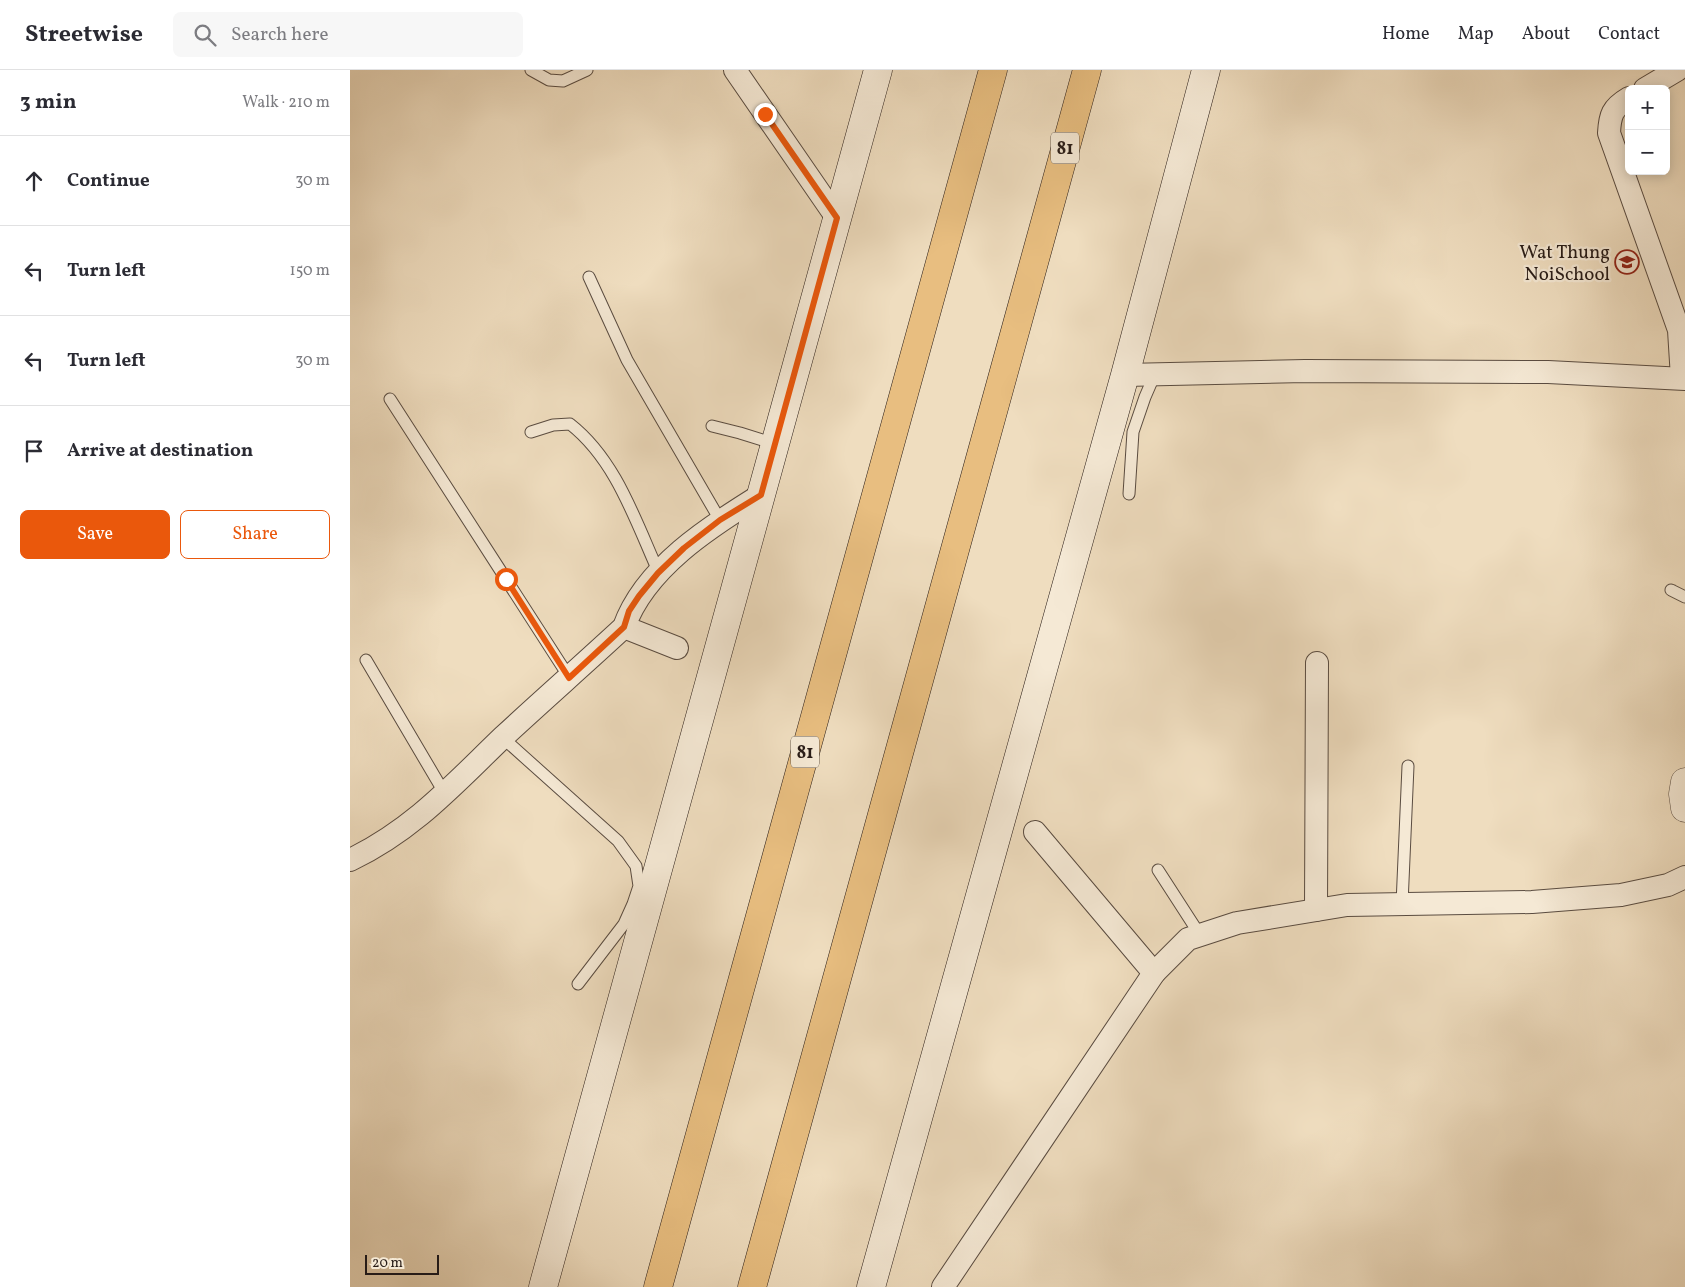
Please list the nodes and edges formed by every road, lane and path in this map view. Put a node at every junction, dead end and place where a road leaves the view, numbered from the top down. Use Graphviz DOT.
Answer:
graph roads {
  1 [pos="531,70"];
  2 [pos="587,70"];
  3 [pos="735,70"];
  4 [pos="878,70"];
  5 [pos="993,70"];
  6 [pos="1087,70"];
  7 [pos="1206,70"];
  8 [pos="1677,70"];
  9 [pos="1652,85"];
  10 [pos="1625,100"];
  11 [pos="837,218"];
  12 [pos="589,277"];
  13 [pos="1125,374"];
  14 [pos="1155,374"];
  15 [pos="1683,379"];
  16 [pos="390,399"];
  17 [pos="712,426"];
  18 [pos="530,432"];
  19 [pos="775,444"];
  20 [pos="1129,494"];
  21 [pos="761,495"];
  22 [pos="720,520"];
  23 [pos="658,573"];
  24 [pos="1671,590"];
  25 [pos="1685,597"];
  26 [pos="624,627"];
  27 [pos="677,648"];
  28 [pos="366,660"];
  29 [pos="1317,663"];
  30 [pos="569,678"];
  31 [pos="503,738"];
  32 [pos="1408,766"];
  33 [pos="1685,782"];
  34 [pos="444,794"];
  35 [pos="1685,808"];
  36 [pos="1035,832"];
  37 [pos="350,860"];
  38 [pos="1158,870"];
  39 [pos="1685,877"];
  40 [pos="1402,904"];
  41 [pos="1316,910"];
  42 [pos="1200,935"];
  43 [pos="1154,973"];
  44 [pos="578,984"];
  45 [pos="543,1287"];
  46 [pos="658,1287"];
  47 [pos="752,1287"];
  48 [pos="871,1287"];
  49 [pos="942,1287"];
  1 -- 2 [label="lane"];
  3 -- 11 [label="street"];
  4 -- 11 [label="main road"];
  5 -- 46 [label="highway, 81"];
  6 -- 47 [label="highway, 81"];
  7 -- 13 [label="main road"];
  8 -- 9 [label="street"];
  10 -- 15 [label="street"];
  11 -- 19 [label="main road"];
  12 -- 22 [label="lane"];
  13 -- 14 [label="street"];
  13 -- 48 [label="main road"];
  14 -- 15 [label="street"];
  14 -- 20 [label="lane"];
  16 -- 30 [label="lane"];
  17 -- 19 [label="lane"];
  18 -- 23 [label="lane"];
  19 -- 21 [label="main road"];
  21 -- 22 [label="street"];
  21 -- 45 [label="main road"];
  22 -- 23 [label="street"];
  23 -- 26 [label="street"];
  24 -- 25 [label="lane"];
  26 -- 27 [label="street"];
  26 -- 30 [label="street"];
  28 -- 34 [label="lane"];
  29 -- 41 [label="street"];
  30 -- 31 [label="street"];
  31 -- 34 [label="street"];
  31 -- 44 [label="lane"];
  32 -- 40 [label="lane"];
  33 -- 35 [label="main road"];
  34 -- 37 [label="street"];
  36 -- 43 [label="street"];
  38 -- 42 [label="lane"];
  39 -- 40 [label="street"];
  40 -- 41 [label="street"];
  41 -- 42 [label="street"];
  42 -- 43 [label="street"];
  43 -- 49 [label="street"];
}
